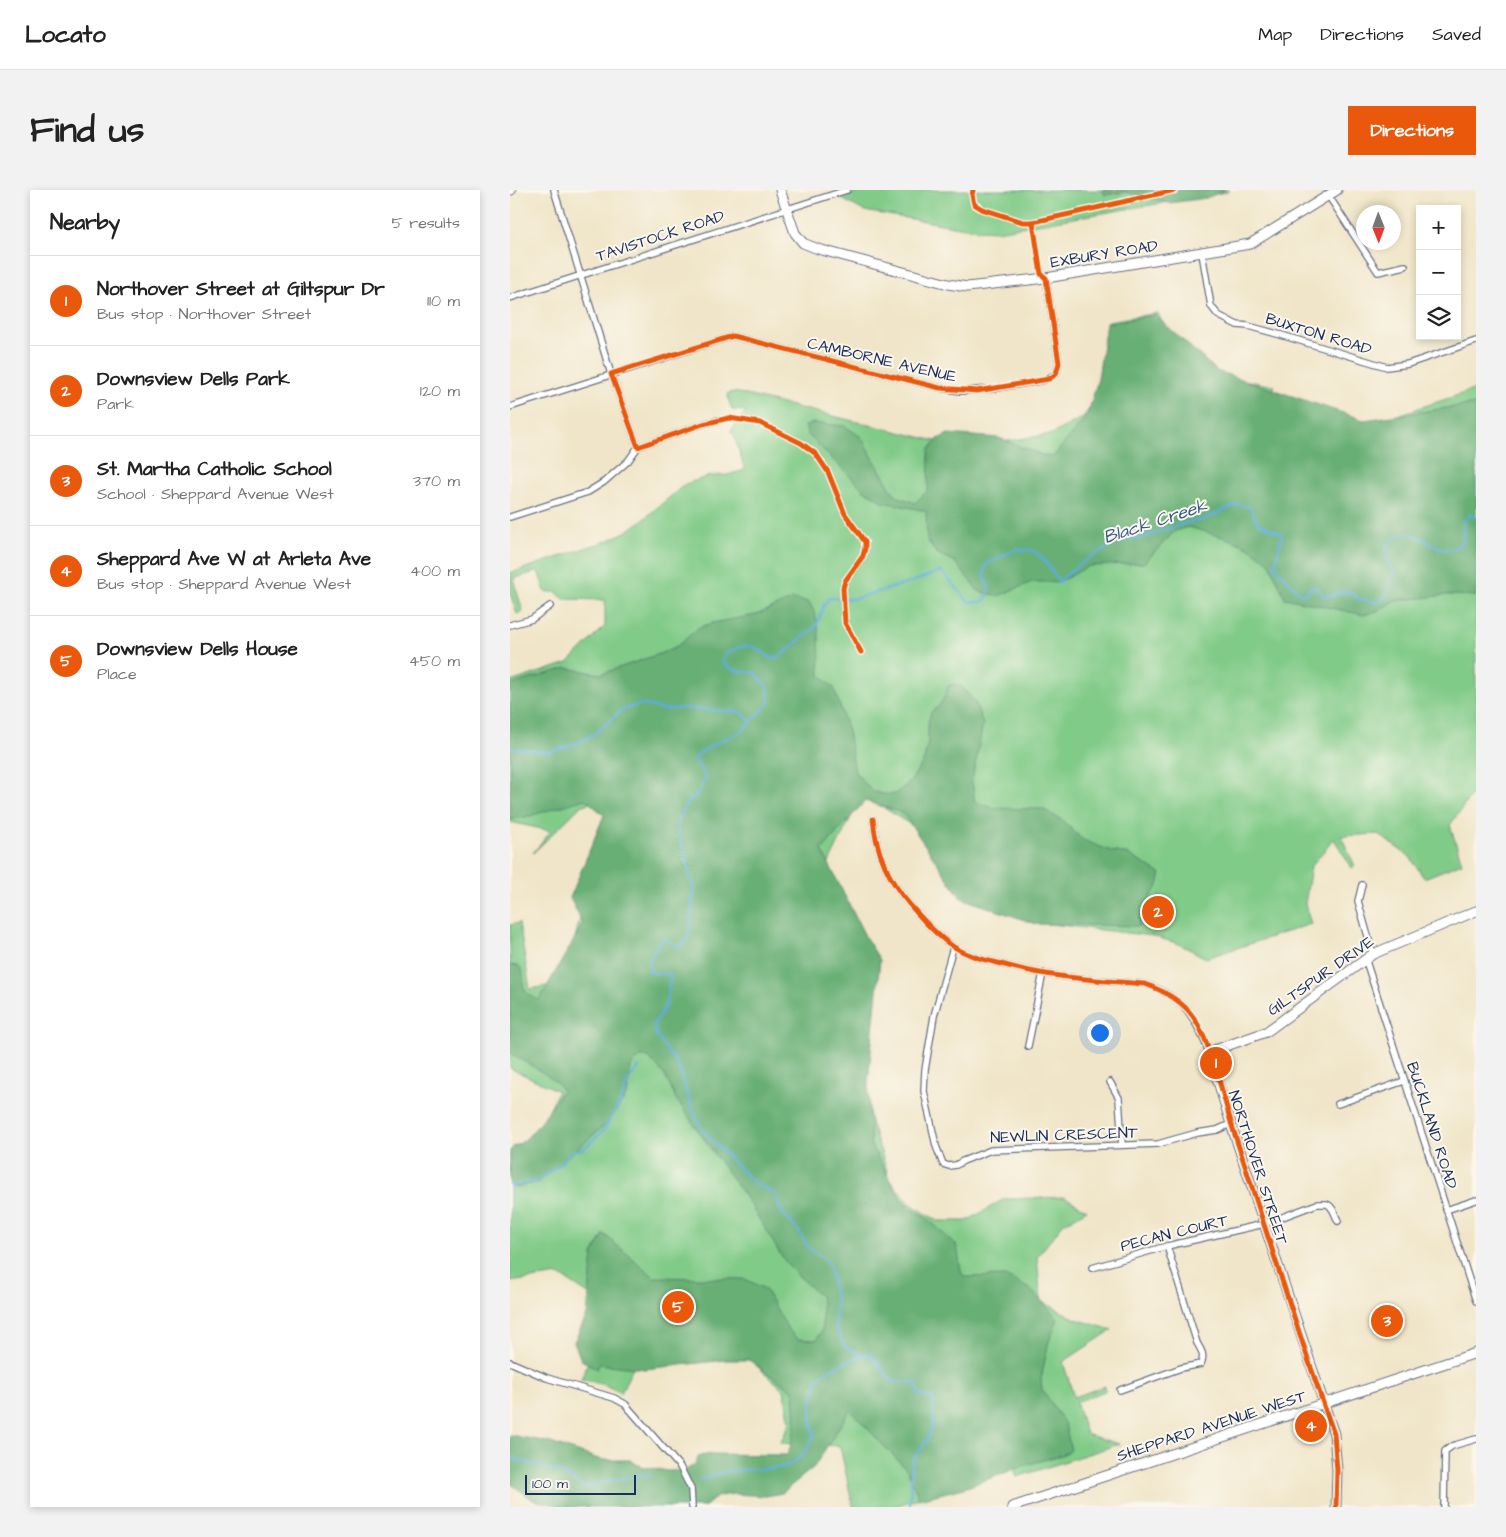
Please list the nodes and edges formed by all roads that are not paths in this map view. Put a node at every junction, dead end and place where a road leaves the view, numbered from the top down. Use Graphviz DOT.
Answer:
graph roads {
  1 [pos="554,190"];
  2 [pos="780,190"];
  3 [pos="847,190"];
  4 [pos="1337,190"];
  5 [pos="1328,195"];
  6 [pos="787,209"];
  7 [pos="1202,252"];
  8 [pos="1405,266"];
  9 [pos="579,276"];
  10 [pos="1046,278"];
  11 [pos="510,298"];
  12 [pos="1476,341"];
  13 [pos="611,374"];
  14 [pos="510,407"];
  15 [pos="720,420"];
  16 [pos="638,447"];
  17 [pos="510,517"];
  18 [pos="550,606"];
  19 [pos="510,625"];
  20 [pos="873,819"];
  21 [pos="1362,885"];
  22 [pos="1476,911"];
  23 [pos="953,947"];
  24 [pos="1369,956"];
  25 [pos="1043,973"];
  26 [pos="1028,1046"];
  27 [pos="1209,1052"];
  28 [pos="1404,1081"];
  29 [pos="1110,1082"];
  30 [pos="1338,1104"];
  31 [pos="1231,1124"];
  32 [pos="1122,1145"];
  33 [pos="1476,1200"];
  34 [pos="1446,1210"];
  35 [pos="1338,1222"];
  36 [pos="1264,1224"];
  37 [pos="1167,1246"];
  38 [pos="1092,1268"];
  39 [pos="1476,1301"];
  40 [pos="1476,1354"];
  41 [pos="510,1362"];
  42 [pos="1120,1390"];
  43 [pos="1323,1404"];
  44 [pos="1476,1439"];
  45 [pos="692,1507"];
  46 [pos="1012,1507"];
  47 [pos="1336,1507"];
  48 [pos="1444,1507"];
  1 -- 9 [label="street"];
  2 -- 6 [label="street, EXBURY ROAD"];
  3 -- 6 [label="street, TAVISTOCK ROAD"];
  4 -- 5 [label="street, EXBURY ROAD"];
  5 -- 7 [label="street, EXBURY ROAD"];
  5 -- 8 [label="street"];
  6 -- 9 [label="street, TAVISTOCK ROAD"];
  6 -- 10 [label="street, EXBURY ROAD"];
  7 -- 10 [label="street, EXBURY ROAD"];
  7 -- 12 [label="street, BUXTON ROAD"];
  9 -- 11 [label="street, TAVISTOCK ROAD"];
  9 -- 13 [label="street"];
  10 -- 13 [label="street, CAMBORNE AVENUE"];
  13 -- 14 [label="street, CAMBORNE AVENUE"];
  13 -- 16 [label="street"];
  15 -- 16 [label="street"];
  16 -- 17 [label="street"];
  18 -- 19 [label="street"];
  20 -- 23 [label="street, NORTHOVER STREET"];
  21 -- 24 [label="street, BUCKLAND ROAD"];
  22 -- 24 [label="street, GILTSPUR DRIVE"];
  23 -- 25 [label="street, NORTHOVER STREET"];
  23 -- 32 [label="street, NEWLIN CRESCENT"];
  24 -- 27 [label="street, GILTSPUR DRIVE"];
  24 -- 28 [label="street, BUCKLAND ROAD"];
  25 -- 26 [label="street"];
  25 -- 27 [label="street, NORTHOVER STREET"];
  27 -- 31 [label="street, NORTHOVER STREET"];
  28 -- 30 [label="street"];
  28 -- 34 [label="street, BUCKLAND ROAD"];
  29 -- 32 [label="street"];
  31 -- 32 [label="street, NEWLIN CRESCENT"];
  31 -- 36 [label="street, NORTHOVER STREET"];
  33 -- 34 [label="street"];
  34 -- 39 [label="street, BUCKLAND ROAD"];
  35 -- 36 [label="street, PECAN COURT"];
  36 -- 37 [label="street, PECAN COURT"];
  36 -- 43 [label="street, NORTHOVER STREET"];
  37 -- 38 [label="street, PECAN COURT"];
  37 -- 42 [label="street"];
  40 -- 43 [label="street, SHEPPARD AVENUE WEST"];
  41 -- 45 [label="street"];
  43 -- 46 [label="street, SHEPPARD AVENUE WEST"];
  43 -- 47 [label="street, NORTHOVER STREET"];
  44 -- 48 [label="street"];
}
